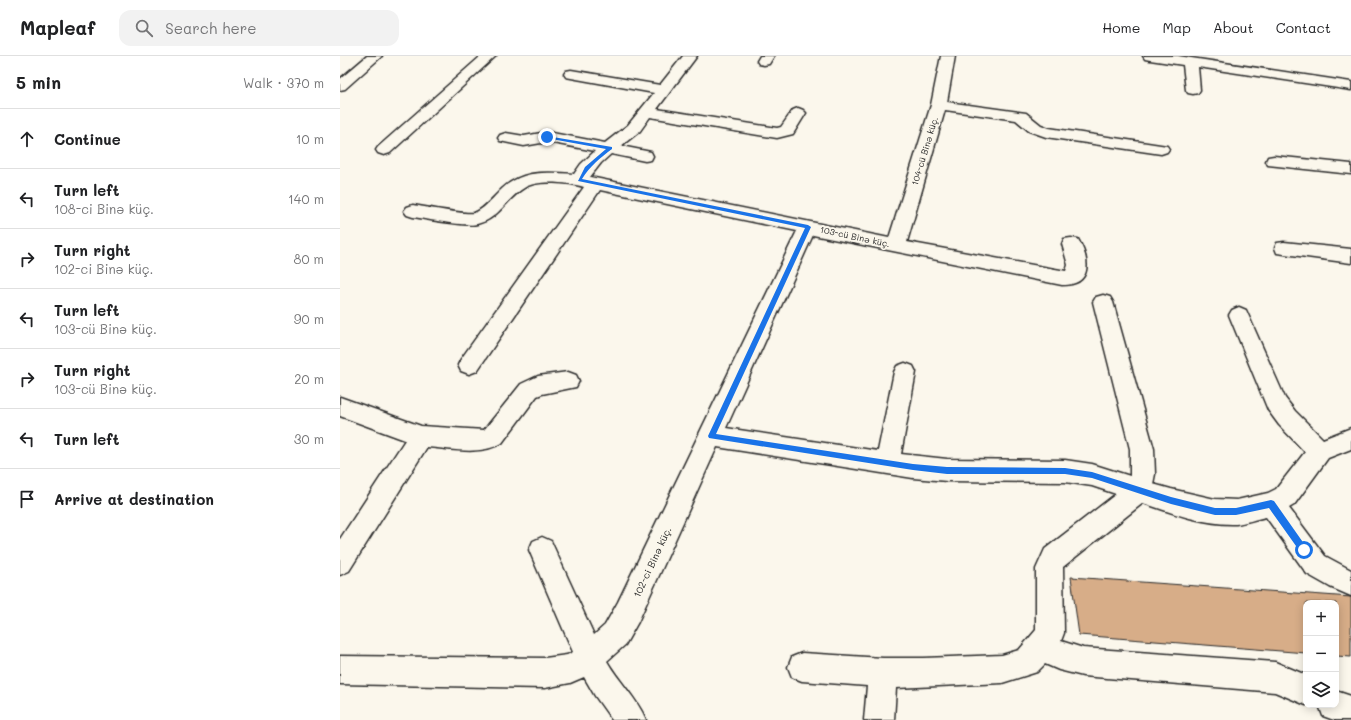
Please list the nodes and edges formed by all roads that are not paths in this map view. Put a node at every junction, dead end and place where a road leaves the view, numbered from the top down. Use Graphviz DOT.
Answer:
graph roads {
  1 [pos="375,56"];
  2 [pos="489,56"];
  3 [pos="690,56"];
  4 [pos="945,56"];
  5 [pos="1150,56"];
  6 [pos="1190,62"];
  7 [pos="571,74"];
  8 [pos="340,86"];
  9 [pos="1351,86"];
  10 [pos="664,90"];
  11 [pos="1193,90"];
  12 [pos="939,105"];
  13 [pos="646,112"];
  14 [pos="798,113"];
  15 [pos="506,138"];
  16 [pos="610,148"];
  17 [pos="1161,149"];
  18 [pos="384,150"];
  19 [pos="646,156"];
  20 [pos="1274,161"];
  21 [pos="1351,169"];
  22 [pos="587,182"];
  23 [pos="413,211"];
  24 [pos="808,227"];
  25 [pos="1071,244"];
  26 [pos="896,246"];
  27 [pos="1284,248"];
  28 [pos="1351,256"];
  29 [pos="1103,302"];
  30 [pos="1239,315"];
  31 [pos="468,365"];
  32 [pos="905,372"];
  33 [pos="568,381"];
  34 [pos="340,406"];
  35 [pos="421,436"];
  36 [pos="712,436"];
  37 [pos="1351,438"];
  38 [pos="1320,451"];
  39 [pos="887,462"];
  40 [pos="1139,491"];
  41 [pos="1271,504"];
  42 [pos="542,550"];
  43 [pos="340,562"];
  44 [pos="1351,583"];
  45 [pos="1042,646"];
  46 [pos="590,658"];
  47 [pos="802,667"];
  48 [pos="340,670"];
  49 [pos="882,673"];
  50 [pos="1303,689"];
  51 [pos="1339,707"];
  52 [pos="1351,711"];
  53 [pos="631,720"];
  54 [pos="880,720"];
  1 -- 8 [label="street"];
  2 -- 18 [label="street"];
  3 -- 10 [label="street"];
  4 -- 12 [label="street, 104-cü Binə küç."];
  5 -- 6 [label="street"];
  6 -- 9 [label="street"];
  6 -- 11 [label="street"];
  7 -- 10 [label="street"];
  10 -- 13 [label="street"];
  12 -- 17 [label="street"];
  12 -- 26 [label="street, 104-cü Binə küç."];
  13 -- 14 [label="street"];
  13 -- 16 [label="street"];
  15 -- 16 [label="street"];
  16 -- 19 [label="street"];
  16 -- 22 [label="street"];
  20 -- 21 [label="street"];
  22 -- 23 [label="street, 103-cü Binə küç."];
  22 -- 24 [label="street, 103-cü Binə küç."];
  22 -- 31 [label="street"];
  24 -- 26 [label="street, 103-cü Binə küç."];
  24 -- 36 [label="street, 102-ci Binə küç."];
  25 -- 26 [label="street, 103-cü Binə küç."];
  27 -- 28 [label="street"];
  29 -- 40 [label="street"];
  30 -- 38 [label="street"];
  32 -- 39 [label="street"];
  33 -- 35 [label="street"];
  34 -- 35 [label="street"];
  35 -- 43 [label="street"];
  36 -- 39 [label="street"];
  36 -- 46 [label="street, 102-ci Binə küç."];
  37 -- 38 [label="street"];
  38 -- 41 [label="street"];
  39 -- 40 [label="street"];
  40 -- 41 [label="street"];
  40 -- 45 [label="street"];
  41 -- 44 [label="street"];
  42 -- 46 [label="street"];
  45 -- 49 [label="street"];
  45 -- 50 [label="street"];
  46 -- 48 [label="street, 102-ci Binə küç."];
  46 -- 53 [label="street"];
  47 -- 49 [label="street"];
  49 -- 54 [label="street"];
  51 -- 52 [label="street"];
}
